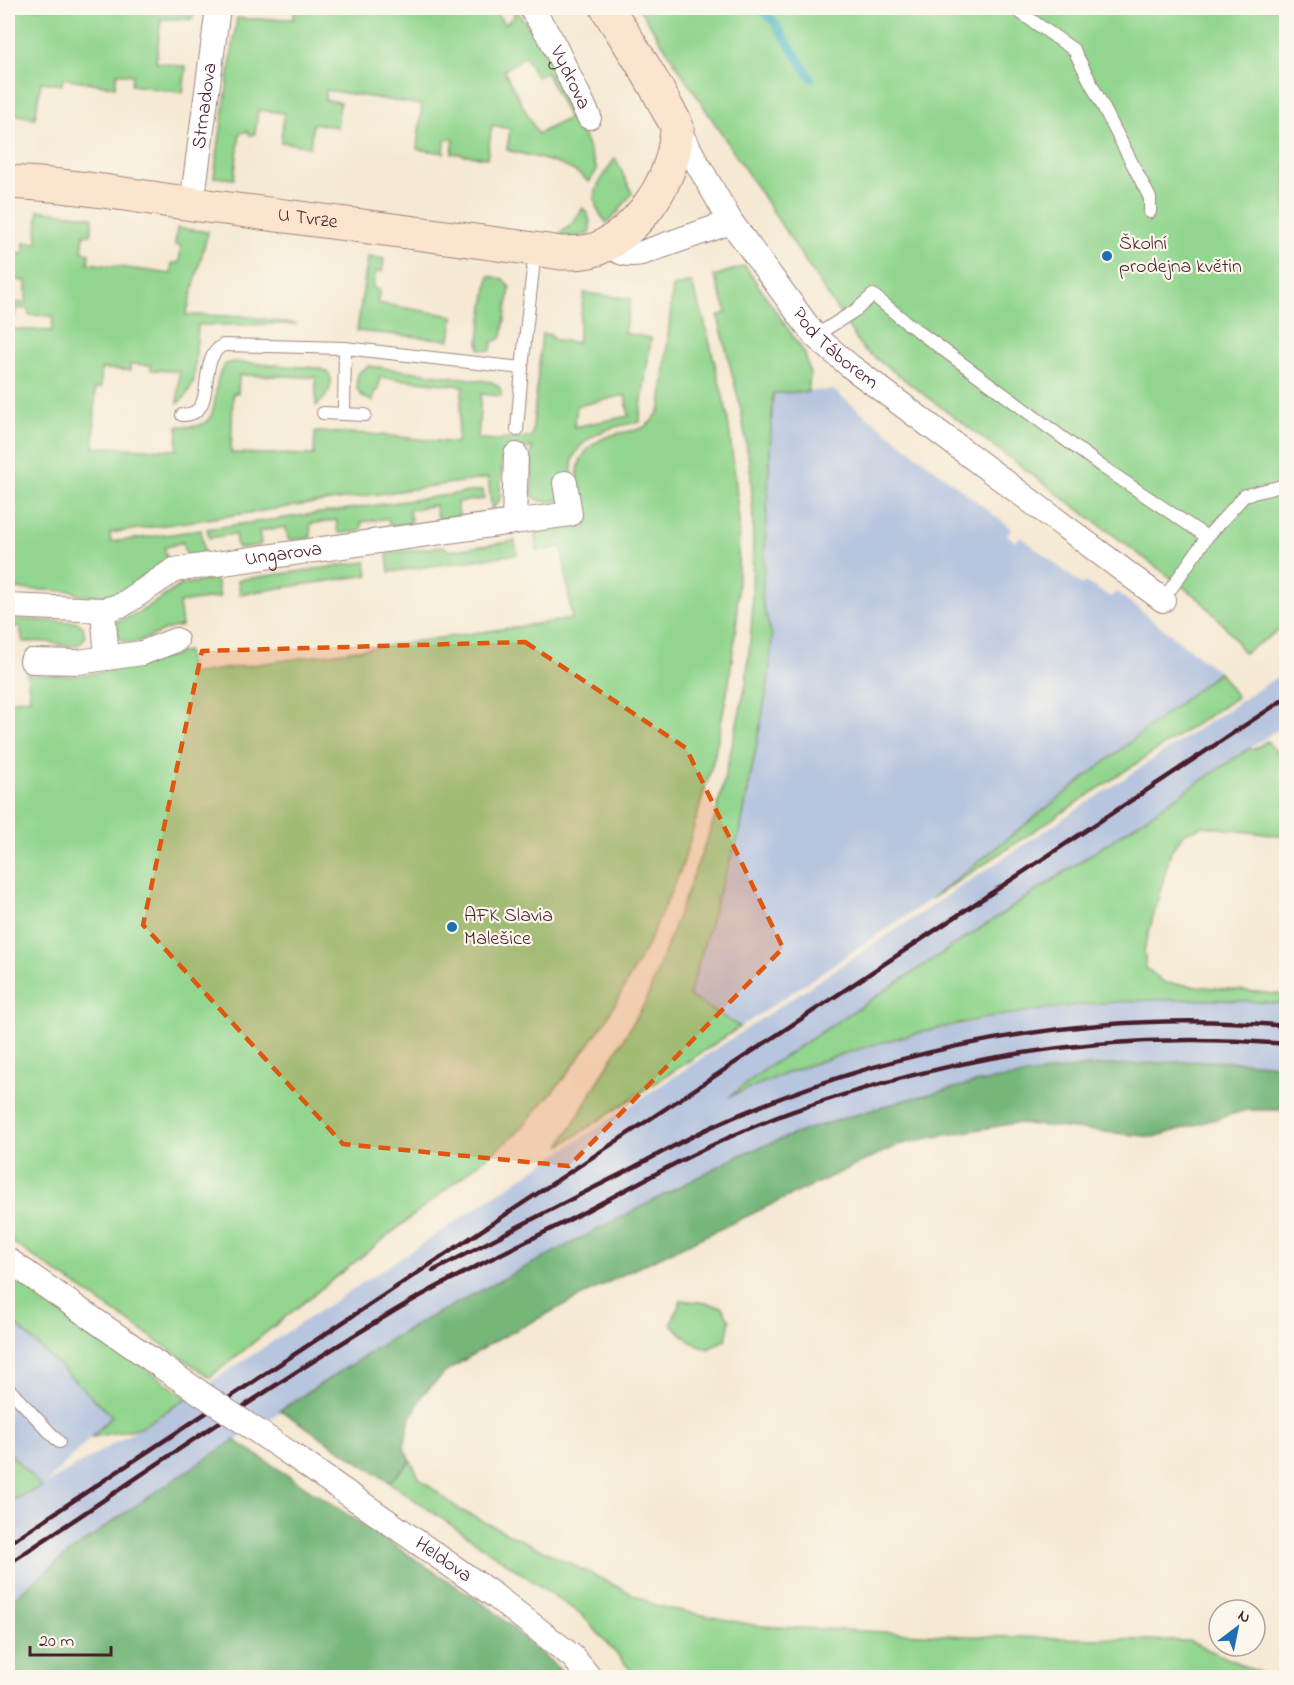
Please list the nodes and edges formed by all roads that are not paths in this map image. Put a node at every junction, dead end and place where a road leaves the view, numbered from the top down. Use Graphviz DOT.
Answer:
graph roads {
  1 [pos="218,8"];
  2 [pos="531,8"];
  3 [pos="607,8"];
  4 [pos="1014,8"];
  5 [pos="590,117"];
  6 [pos="677,128"];
  7 [pos="8,182"];
  8 [pos="192,204"];
  9 [pos="1150,212"];
  10 [pos="730,222"];
  11 [pos="606,244"];
  12 [pos="535,250"];
  13 [pos="815,336"];
  14 [pos="345,348"];
  15 [pos="522,368"];
  16 [pos="323,413"];
  17 [pos="344,414"];
  18 [pos="182,415"];
  19 [pos="365,415"];
  20 [pos="517,430"];
  21 [pos="516,455"];
  22 [pos="565,483"];
  23 [pos="1287,485"];
  24 [pos="514,522"];
  25 [pos="1207,537"];
  26 [pos="1163,600"];
  27 [pos="8,606"];
  28 [pos="103,610"];
  29 [pos="176,640"];
  30 [pos="107,658"];
  31 [pos="32,660"];
  32 [pos="8,1260"];
  33 [pos="8,1388"];
  34 [pos="59,1442"];
  35 [pos="590,1677"];
  1 -- 8 [label="street, Strnadova"];
  2 -- 5 [label="street, Vydrova"];
  3 -- 6 [label="main road, Pod Táborem"];
  4 -- 9 [label="lane"];
  6 -- 10 [label="street, Pod Táborem"];
  6 -- 11 [label="main road, U Tvrze"];
  7 -- 8 [label="main road, U Tvrze"];
  8 -- 12 [label="main road, U Tvrze"];
  10 -- 11 [label="street"];
  10 -- 13 [label="street, Pod Táborem"];
  11 -- 12 [label="main road, U Tvrze"];
  12 -- 15 [label="lane"];
  13 -- 25 [label="lane"];
  13 -- 26 [label="street, Pod Táborem"];
  14 -- 15 [label="lane"];
  14 -- 17 [label="lane"];
  14 -- 18 [label="lane"];
  15 -- 20 [label="lane"];
  16 -- 17 [label="lane"];
  17 -- 19 [label="lane"];
  21 -- 24 [label="street"];
  22 -- 24 [label="street, Ungarova"];
  23 -- 25 [label="lane"];
  24 -- 28 [label="street, Ungarova"];
  25 -- 26 [label="lane"];
  27 -- 28 [label="street, Ungarova"];
  28 -- 30 [label="street"];
  29 -- 30 [label="street"];
  30 -- 31 [label="street"];
  32 -- 35 [label="street, Heldova, bridge"];
  33 -- 34 [label="lane"];
}
